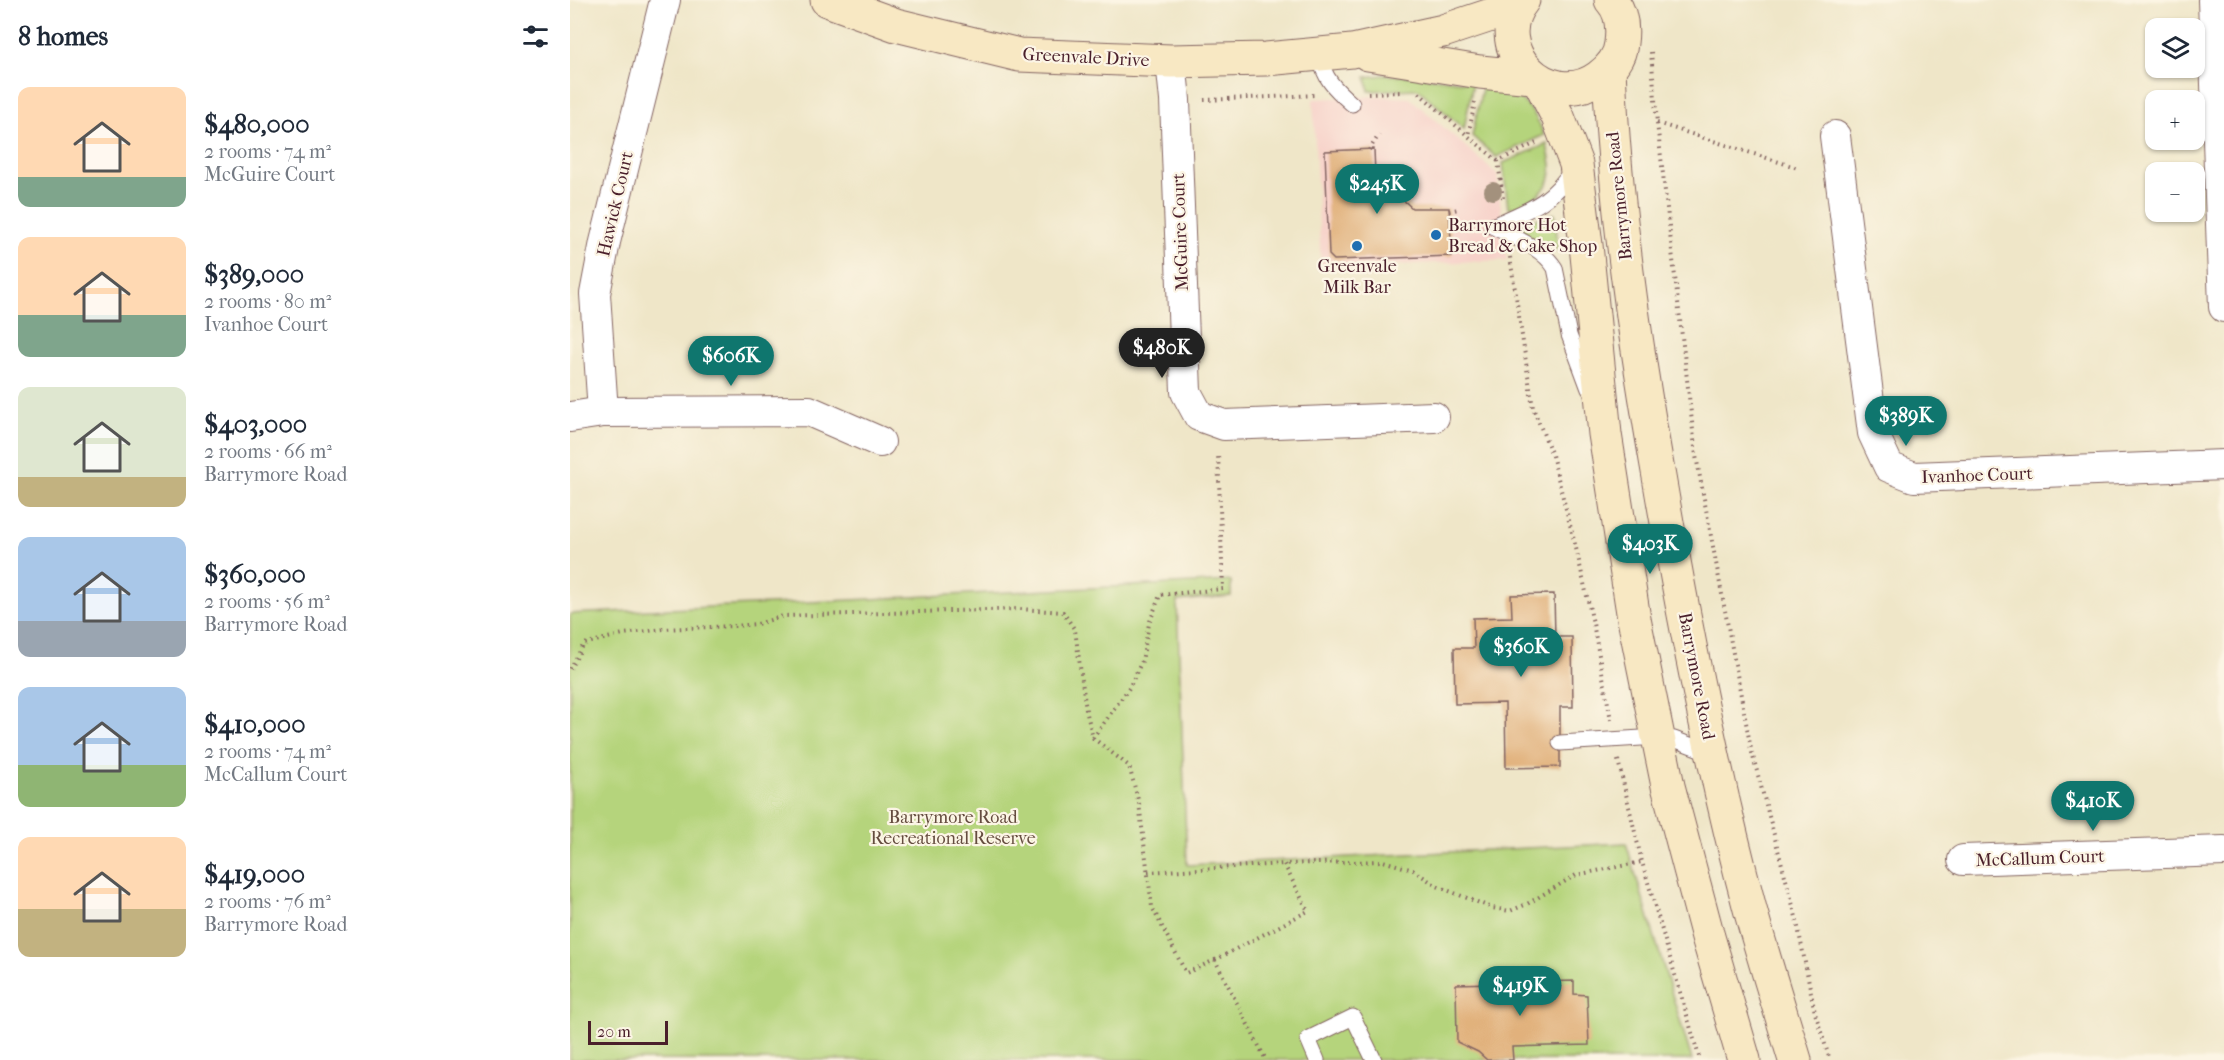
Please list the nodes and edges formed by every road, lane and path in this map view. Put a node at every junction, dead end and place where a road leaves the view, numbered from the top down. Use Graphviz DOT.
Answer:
graph roads {
  1 [pos="665,0"];
  2 [pos="827,0"];
  3 [pos="1611,0"];
  4 [pos="2213,0"];
  5 [pos="1521,3"];
  6 [pos="1651,45"];
  7 [pos="1352,51"];
  8 [pos="1319,54"];
  9 [pos="1171,61"];
  10 [pos="1609,69"];
  11 [pos="1537,79"];
  12 [pos="1476,95"];
  13 [pos="1352,104"];
  14 [pos="1657,123"];
  15 [pos="1378,135"];
  16 [pos="1835,136"];
  17 [pos="1544,140"];
  18 [pos="1369,150"];
  19 [pos="1498,161"];
  20 [pos="1575,164"];
  21 [pos="1798,168"];
  22 [pos="1459,209"];
  23 [pos="1449,211"];
  24 [pos="1507,227"];
  25 [pos="2224,307"];
  26 [pos="603,412"];
  27 [pos="570,417"];
  28 [pos="1434,417"];
  29 [pos="1540,420"];
  30 [pos="1224,425"];
  31 [pos="1605,434"];
  32 [pos="880,442"];
  33 [pos="2224,465"];
  34 [pos="570,669"];
  35 [pos="1658,737"];
  36 [pos="1093,738"];
  37 [pos="1560,743"];
  38 [pos="1713,754"];
  39 [pos="2224,851"];
  40 [pos="1963,860"];
  41 [pos="1641,862"];
  42 [pos="1284,864"];
  43 [pos="1148,872"];
  44 [pos="1215,960"];
  45 [pos="1266,1060"];
  46 [pos="1317,1060"];
  47 [pos="1374,1060"];
  48 [pos="1744,1060"];
  49 [pos="1795,1060"];
  50 [pos="1830,1060"];
  1 -- 26 [label="street, Hawick Court"];
  2 -- 9 [label="street, Greenvale Drive"];
  3 -- 10 [label="street"];
  4 -- 25 [label="street"];
  5 -- 7 [label="street, Greenvale Drive"];
  5 -- 11 [label="street, Barrymore Road"];
  6 -- 14 [label="path"];
  7 -- 8 [label="street, Greenvale Drive"];
  7 -- 11 [label="street, Greenvale Drive"];
  8 -- 9 [label="street, Greenvale Drive"];
  8 -- 13 [label="lane"];
  9 -- 30 [label="street, McGuire Court"];
  10 -- 11 [label="street, Greenvale Drive"];
  10 -- 38 [label="street, Barrymore Road"];
  11 -- 20 [label="street, Barrymore Road"];
  12 -- 19 [label="path"];
  14 -- 21 [label="path"];
  14 -- 50 [label="path"];
  15 -- 18 [label="path"];
  16 -- 33 [label="street, Ivanhoe Court"];
  17 -- 19 [label="path"];
  19 -- 24 [label="path"];
  20 -- 24 [label="lane"];
  20 -- 31 [label="street, Barrymore Road"];
  22 -- 23 [label="path"];
  24 -- 29 [label="path"];
  24 -- 31 [label="lane"];
  26 -- 27 [label="street"];
  26 -- 32 [label="street"];
  28 -- 30 [label="street, McGuire Court"];
  30 -- 36 [label="path"];
  31 -- 35 [label="street, Barrymore Road"];
  34 -- 36 [label="path"];
  35 -- 37 [label="lane"];
  35 -- 38 [label="lane"];
  35 -- 48 [label="street, Barrymore Road"];
  36 -- 43 [label="path"];
  38 -- 49 [label="street, Barrymore Road"];
  39 -- 40 [label="street, McCallum Court"];
  41 -- 42 [label="path"];
  42 -- 43 [label="path"];
  42 -- 44 [label="path"];
  43 -- 44 [label="path"];
  44 -- 45 [label="path"];
  46 -- 47 [label="lane"];
}
